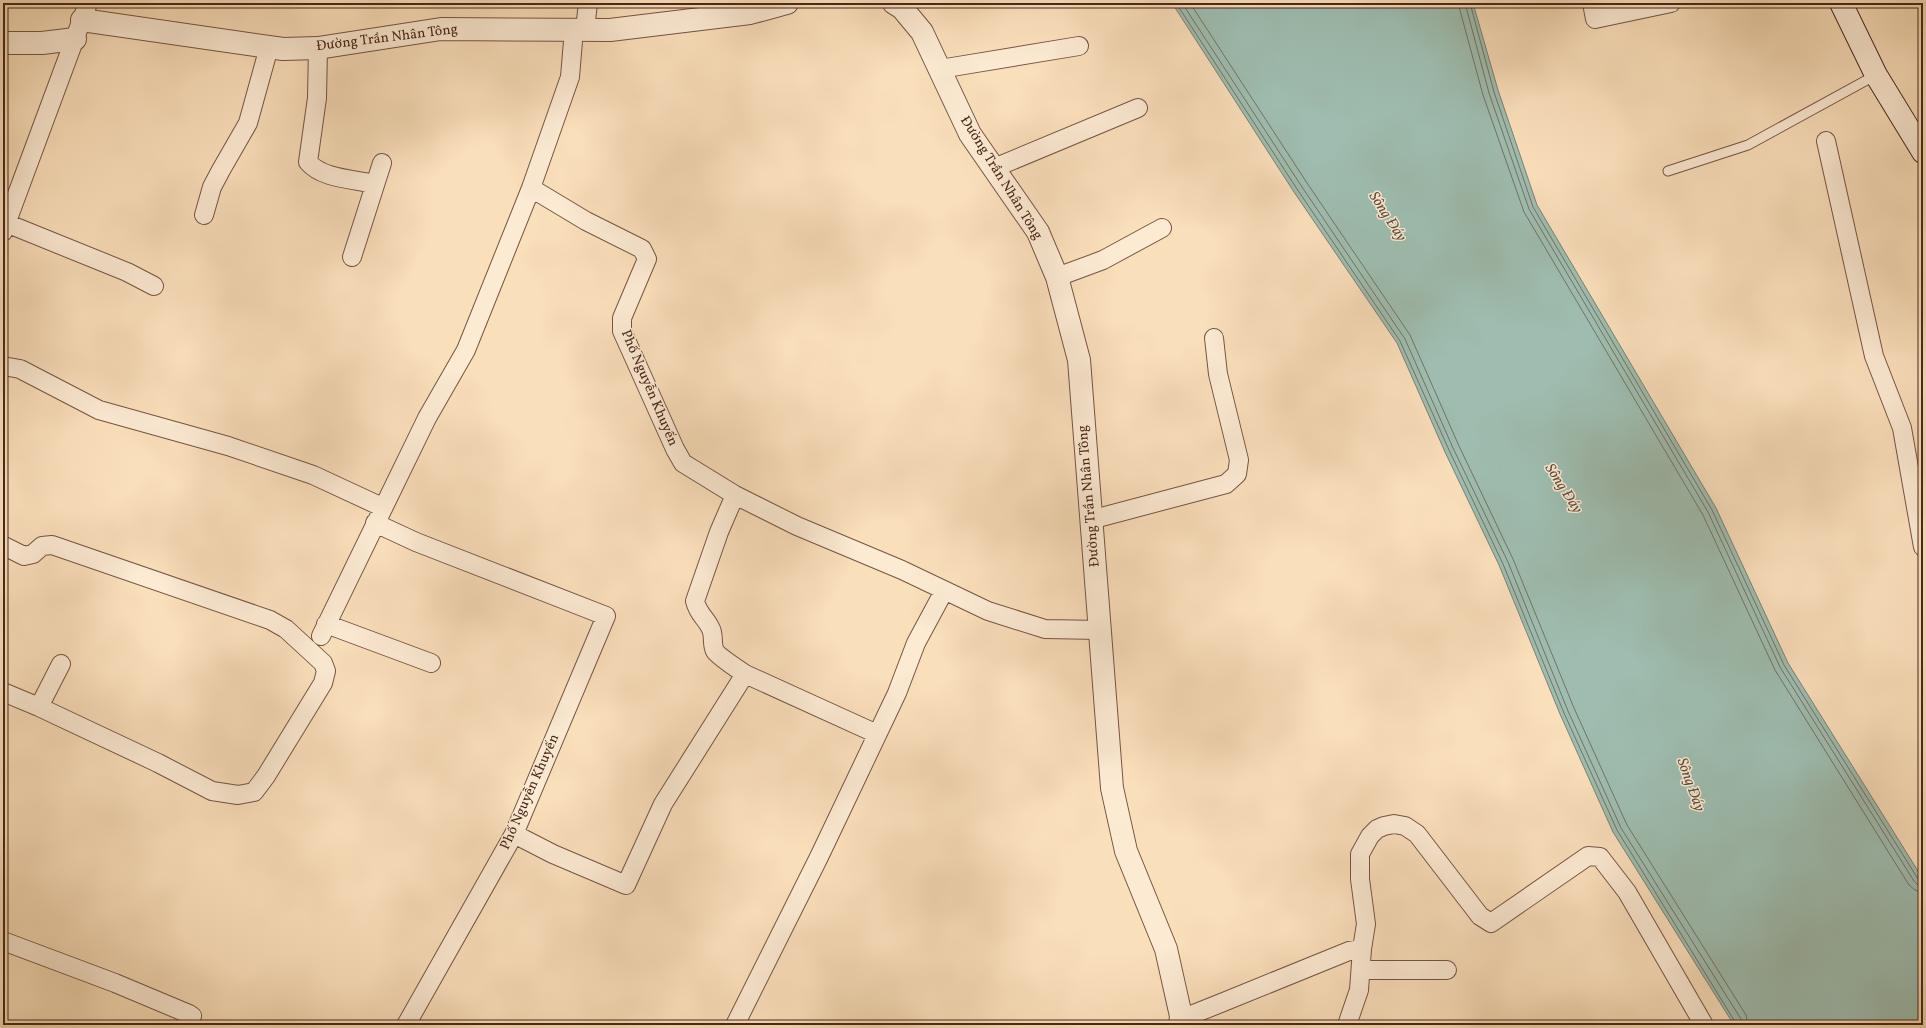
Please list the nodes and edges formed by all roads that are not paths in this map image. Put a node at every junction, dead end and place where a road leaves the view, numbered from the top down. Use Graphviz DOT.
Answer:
graph roads {
  1 [pos="588,3"];
  2 [pos="786,3"];
  3 [pos="1592,3"];
  4 [pos="1671,3"];
  5 [pos="1841,3"];
  6 [pos="901,5"];
  7 [pos="82,21"];
  8 [pos="580,29"];
  9 [pos="3,43"];
  10 [pos="1079,46"];
  11 [pos="269,47"];
  12 [pos="318,48"];
  13 [pos="940,69"];
  14 [pos="1876,75"];
  15 [pos="1138,108"];
  16 [pos="1826,141"];
  17 [pos="1923,152"];
  18 [pos="382,163"];
  19 [pos="994,168"];
  20 [pos="1668,171"];
  21 [pos="375,184"];
  22 [pos="531,188"];
  23 [pos="204,215"];
  24 [pos="5,227"];
  25 [pos="1162,228"];
  26 [pos="352,257"];
  27 [pos="1056,277"];
  28 [pos="154,286"];
  29 [pos="1214,338"];
  30 [pos="3,366"];
  31 [pos="735,495"];
  32 [pos="379,515"];
  33 [pos="1090,520"];
  34 [pos="3,547"];
  35 [pos="1923,547"];
  36 [pos="944,591"];
  37 [pos="1101,630"];
  38 [pos="431,663"];
  39 [pos="61,664"];
  40 [pos="745,674"];
  41 [pos="3,692"];
  42 [pos="39,707"];
  43 [pos="878,734"];
  44 [pos="514,834"];
  45 [pos="3,941"];
  46 [pos="1362,949"];
  47 [pos="1361,970"];
  48 [pos="1447,970"];
  49 [pos="1181,1021"];
  50 [pos="188,1025"];
  51 [pos="406,1025"];
  52 [pos="735,1025"];
  53 [pos="1347,1025"];
  54 [pos="1704,1025"];
  1 -- 8 [label="street"];
  2 -- 8 [label="street, Đường Trần Nhân Tông"];
  3 -- 4 [label="street"];
  5 -- 14 [label="street"];
  6 -- 13 [label="street, Đường Trần Nhân Tông"];
  7 -- 9 [label="street, Đường Trần Nhân Tông"];
  7 -- 11 [label="street, Đường Trần Nhân Tông"];
  7 -- 24 [label="street"];
  8 -- 12 [label="street, Đường Trần Nhân Tông"];
  8 -- 22 [label="street"];
  10 -- 13 [label="street"];
  11 -- 12 [label="street, Đường Trần Nhân Tông"];
  11 -- 23 [label="street"];
  12 -- 21 [label="street"];
  13 -- 19 [label="street, Đường Trần Nhân Tông"];
  14 -- 17 [label="street"];
  14 -- 20 [label="lane"];
  15 -- 19 [label="street"];
  16 -- 35 [label="street"];
  18 -- 21 [label="street"];
  19 -- 27 [label="street, Đường Trần Nhân Tông"];
  21 -- 26 [label="street"];
  22 -- 31 [label="street, Phố Nguyễn Khuyến"];
  22 -- 32 [label="street"];
  24 -- 28 [label="street"];
  25 -- 27 [label="street"];
  27 -- 33 [label="street, Đường Trần Nhân Tông"];
  29 -- 33 [label="street"];
  30 -- 32 [label="street"];
  31 -- 36 [label="street"];
  31 -- 40 [label="street"];
  32 -- 38 [label="street"];
  32 -- 44 [label="street, Phố Nguyễn Khuyến"];
  33 -- 37 [label="street, Đường Trần Nhân Tông"];
  34 -- 42 [label="street"];
  36 -- 37 [label="street"];
  36 -- 43 [label="street"];
  37 -- 49 [label="street, Đường Trần Nhân Tông"];
  39 -- 42 [label="street"];
  40 -- 43 [label="street"];
  40 -- 44 [label="street"];
  41 -- 42 [label="street"];
  43 -- 52 [label="street"];
  44 -- 51 [label="street, Phố Nguyễn Khuyến"];
  45 -- 50 [label="street"];
  46 -- 47 [label="street"];
  46 -- 49 [label="street"];
  46 -- 54 [label="street"];
  47 -- 48 [label="street"];
  47 -- 53 [label="street"];
}
